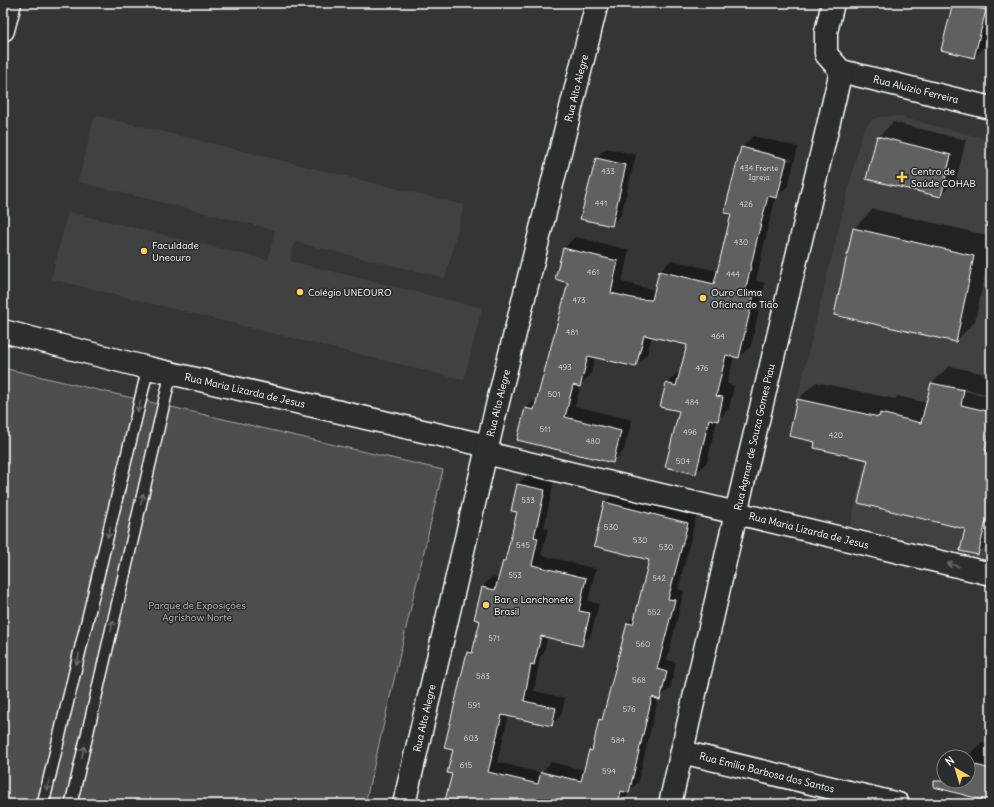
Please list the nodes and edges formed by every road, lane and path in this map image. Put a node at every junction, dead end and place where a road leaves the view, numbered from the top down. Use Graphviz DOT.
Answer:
graph roads {
  1 [pos="10,3"];
  2 [pos="597,3"];
  3 [pos="833,3"];
  4 [pos="3,30"];
  5 [pos="841,71"];
  6 [pos="991,108"];
  7 [pos="3,331"];
  8 [pos="148,368"];
  9 [pos="171,373"];
  10 [pos="487,450"];
  11 [pos="736,512"];
  12 [pos="991,574"];
  13 [pos="682,752"];
  14 [pos="43,804"];
  15 [pos="71,804"];
  16 [pos="404,804"];
  17 [pos="670,804"];
  18 [pos="898,804"];
  1 -- 4 [label="street"];
  2 -- 10 [label="street, Rua Alto Alegre"];
  3 -- 5 [label="street"];
  5 -- 6 [label="street, Rua Aluizio Ferreira"];
  5 -- 11 [label="street, Rua Agmar de Souza Gomes Piau"];
  7 -- 8 [label="street, Rua Maria Lizarda de Jesus"];
  8 -- 9 [label="street, Rua Maria Lizarda de Jesus"];
  8 -- 14 [label="lane, one-way"];
  9 -- 10 [label="street, Rua Maria Lizarda de Jesus"];
  15 -- 9 [label="lane, one-way"];
  10 -- 11 [label="street, Rua Maria Lizarda de Jesus"];
  10 -- 16 [label="street, Rua Alto Alegre"];
  12 -- 11 [label="street, Rua Maria Lizarda de Jesus, one-way"];
  11 -- 13 [label="street, Rua Agmar de Souza Gomes Piau"];
  13 -- 17 [label="street, Rua Agmar de Souza Gomes Piau"];
  13 -- 18 [label="street, Rua Emília Barbosa dos Santos"];
}
